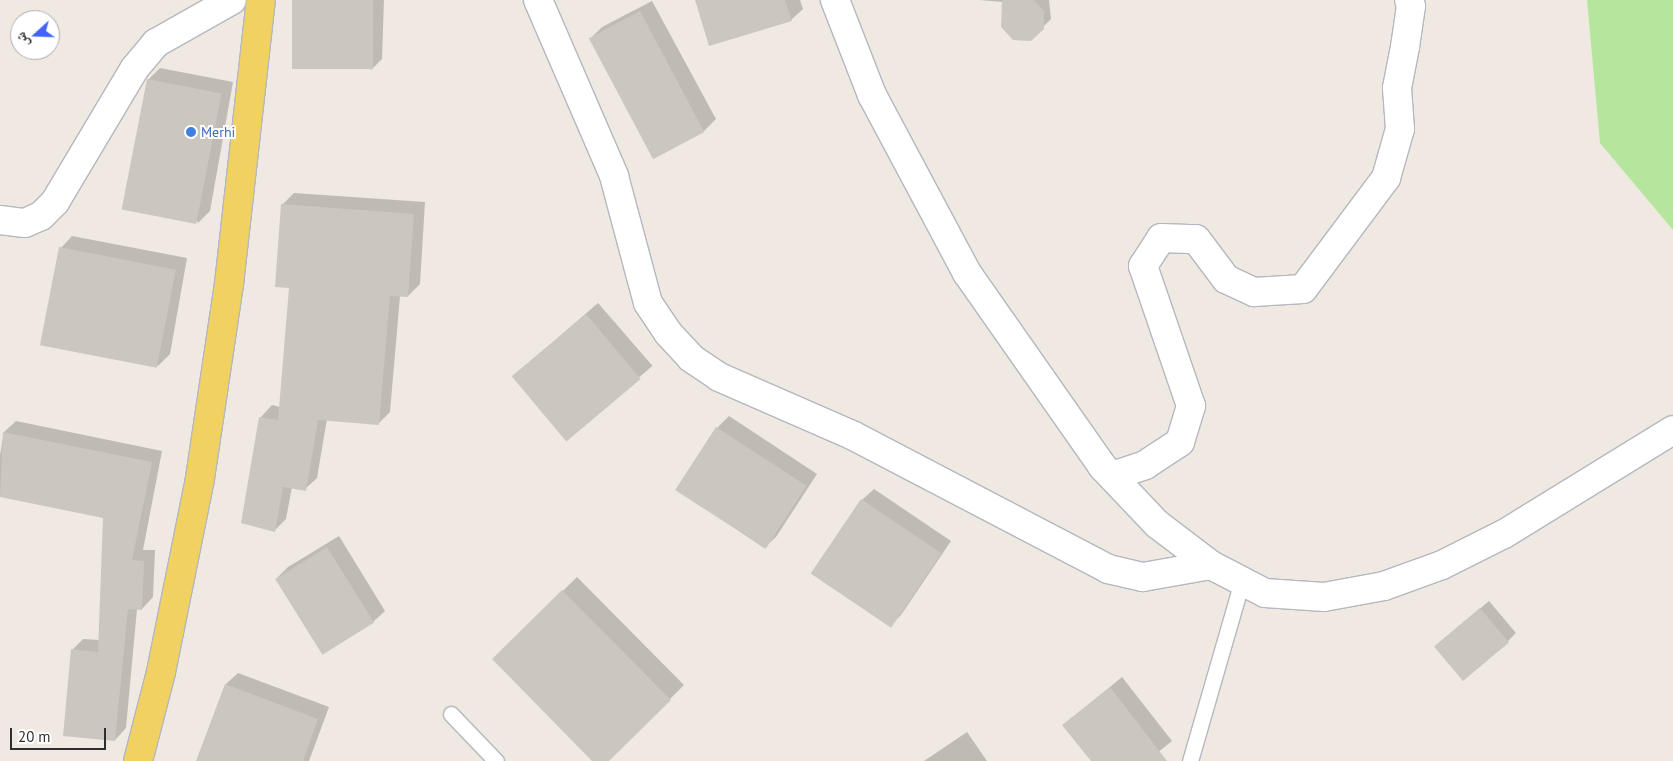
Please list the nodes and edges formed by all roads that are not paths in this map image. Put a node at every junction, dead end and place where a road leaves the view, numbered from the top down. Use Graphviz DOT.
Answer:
graph roads {
  1 [pos="232,0"];
  2 [pos="261,0"];
  3 [pos="538,0"];
  4 [pos="1409,0"];
  5 [pos="838,3"];
  6 [pos="0,220"];
  7 [pos="1673,430"];
  8 [pos="1112,476"];
  9 [pos="1211,565"];
  10 [pos="1242,582"];
  11 [pos="451,714"];
  12 [pos="138,761"];
  13 [pos="496,761"];
  14 [pos="1190,761"];
  1 -- 6 [label="street"];
  2 -- 12 [label="main road"];
  3 -- 9 [label="street"];
  4 -- 8 [label="street"];
  5 -- 8 [label="street"];
  7 -- 10 [label="street"];
  8 -- 9 [label="street"];
  9 -- 10 [label="street"];
  10 -- 14 [label="lane"];
  11 -- 13 [label="lane"];
}
